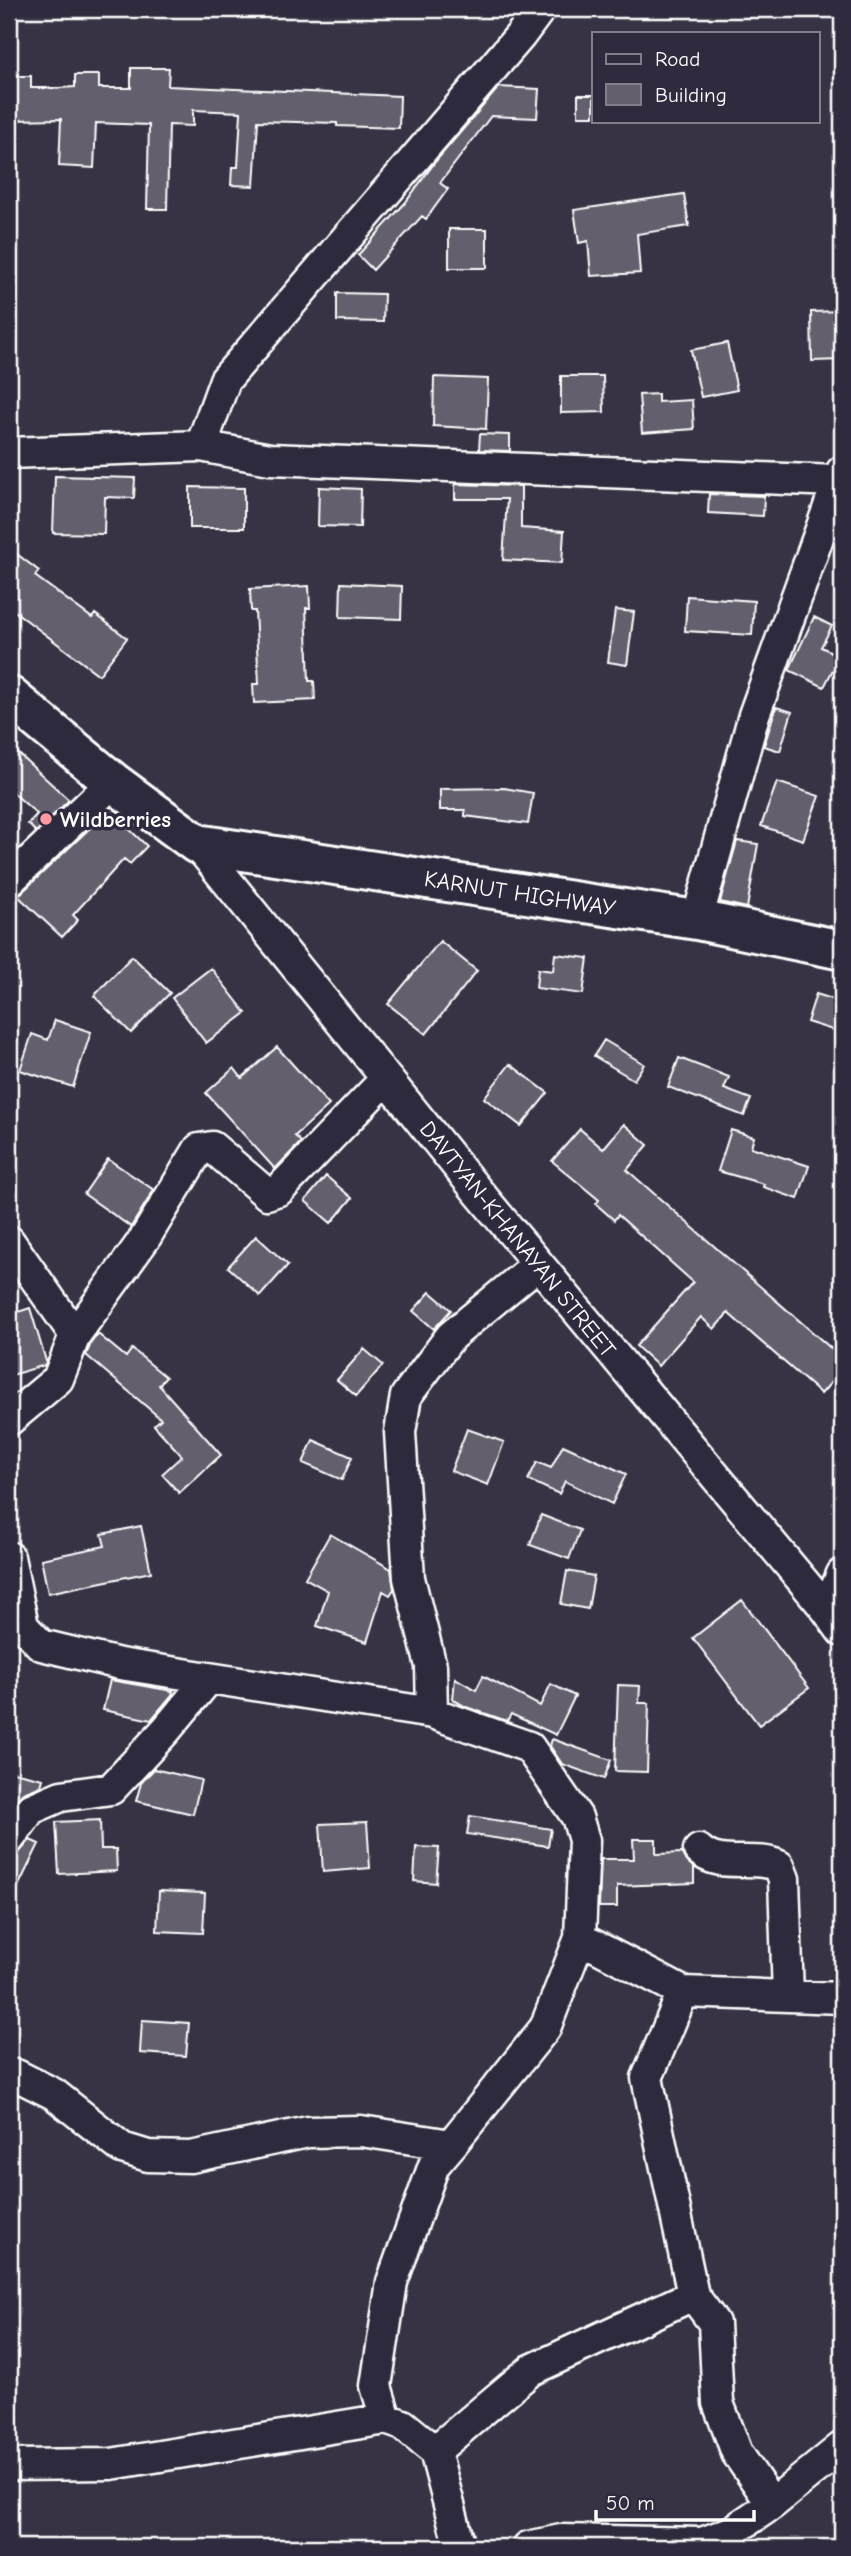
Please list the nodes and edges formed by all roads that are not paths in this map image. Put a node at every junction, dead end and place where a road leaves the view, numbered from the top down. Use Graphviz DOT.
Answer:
graph roads {
  1 [pos="540,9"];
  2 [pos="201,446"];
  3 [pos="9,453"];
  4 [pos="840,477"];
  5 [pos="9,695"];
  6 [pos="113,782"];
  7 [pos="197,844"];
  8 [pos="9,881"];
  9 [pos="697,919"];
  10 [pos="842,950"];
  11 [pos="386,1079"];
  12 [pos="9,1241"];
  13 [pos="538,1264"];
  14 [pos="75,1335"];
  15 [pos="9,1420"];
  16 [pos="9,1556"];
  17 [pos="842,1574"];
  18 [pos="835,1620"];
  19 [pos="209,1678"];
  20 [pos="432,1713"];
  21 [pos="9,1839"];
  22 [pos="699,1850"];
  23 [pos="580,1938"];
  24 [pos="683,1992"];
  25 [pos="788,1996"];
  26 [pos="842,1998"];
  27 [pos="9,2075"];
  28 [pos="451,2146"];
  29 [pos="693,2295"];
  30 [pos="386,2419"];
  31 [pos="842,2447"];
  32 [pos="435,2451"];
  33 [pos="9,2465"];
  34 [pos="772,2504"];
  35 [pos="702,2545"];
  36 [pos="460,2547"];
  37 [pos="528,2547"];
  1 -- 2 [label="street"];
  2 -- 3 [label="street"];
  2 -- 4 [label="street"];
  4 -- 9 [label="street"];
  5 -- 6 [label="main road"];
  6 -- 7 [label="main road"];
  6 -- 8 [label="street"];
  7 -- 9 [label="main road, KARNUT HIGHWAY"];
  7 -- 11 [label="street, DAVTYAN-KHANAYAN STREET"];
  9 -- 10 [label="main road, KARNUT HIGHWAY"];
  11 -- 13 [label="street, DAVTYAN-KHANAYAN STREET"];
  11 -- 14 [label="street"];
  12 -- 14 [label="street"];
  13 -- 18 [label="street, DAVTYAN-KHANAYAN STREET"];
  13 -- 20 [label="street"];
  14 -- 15 [label="street"];
  16 -- 19 [label="street"];
  17 -- 18 [label="street"];
  19 -- 20 [label="street"];
  19 -- 21 [label="street"];
  20 -- 23 [label="street"];
  22 -- 25 [label="street"];
  23 -- 24 [label="street"];
  23 -- 28 [label="street"];
  24 -- 25 [label="street"];
  24 -- 29 [label="street"];
  25 -- 26 [label="street"];
  27 -- 28 [label="street"];
  28 -- 30 [label="street"];
  29 -- 32 [label="street"];
  29 -- 34 [label="street"];
  30 -- 32 [label="street"];
  30 -- 33 [label="street"];
  31 -- 34 [label="street"];
  32 -- 36 [label="street"];
  34 -- 35 [label="street"];
  35 -- 37 [label="street"];
}
